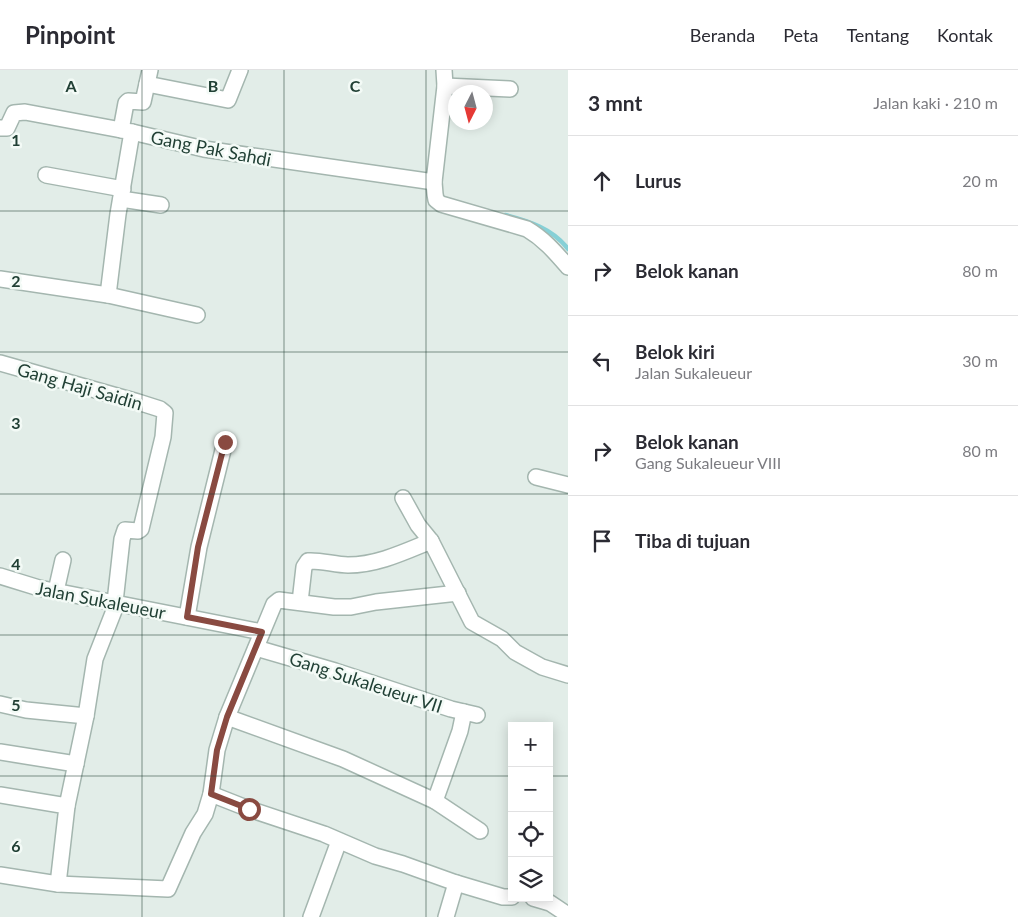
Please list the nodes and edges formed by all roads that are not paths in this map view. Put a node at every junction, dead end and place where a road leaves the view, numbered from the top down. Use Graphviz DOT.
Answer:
graph roads {
  1 [pos="240,70"];
  2 [pos="444,70"];
  3 [pos="148,77"];
  4 [pos="445,86"];
  5 [pos="510,89"];
  6 [pos="0,128"];
  7 [pos="127,131"];
  8 [pos="46,175"];
  9 [pos="434,182"];
  10 [pos="122,194"];
  11 [pos="161,205"];
  12 [pos="568,266"];
  13 [pos="0,279"];
  14 [pos="108,295"];
  15 [pos="197,315"];
  16 [pos="0,363"];
  17 [pos="225,442"];
  18 [pos="536,477"];
  19 [pos="568,485"];
  20 [pos="403,498"];
  21 [pos="431,541"];
  22 [pos="63,560"];
  23 [pos="0,576"];
  24 [pos="56,591"];
  25 [pos="458,593"];
  26 [pos="300,602"];
  27 [pos="116,603"];
  28 [pos="187,617"];
  29 [pos="262,632"];
  30 [pos="256,648"];
  31 [pos="568,675"];
  32 [pos="0,706"];
  33 [pos="86,716"];
  34 [pos="227,717"];
  35 [pos="0,752"];
  36 [pos="76,764"];
  37 [pos="211,794"];
  38 [pos="0,795"];
  39 [pos="435,801"];
  40 [pos="67,806"];
  41 [pos="480,831"];
  42 [pos="339,841"];
  43 [pos="0,875"];
  44 [pos="456,883"];
  45 [pos="58,884"];
  46 [pos="508,897"];
  47 [pos="547,902"];
  48 [pos="568,915"];
  49 [pos="311,917"];
  50 [pos="446,917"];
  1 -- 3 [label="street"];
  2 -- 4 [label="street"];
  3 -- 7 [label="street"];
  4 -- 5 [label="street"];
  4 -- 9 [label="street"];
  6 -- 7 [label="street, Gang Pak Sahdi"];
  7 -- 9 [label="street, Gang Pak Sahdi"];
  7 -- 10 [label="street"];
  8 -- 10 [label="street"];
  9 -- 12 [label="street"];
  10 -- 11 [label="street"];
  10 -- 14 [label="street"];
  13 -- 14 [label="street"];
  14 -- 15 [label="street"];
  16 -- 27 [label="street, Gang Haji Saidin"];
  17 -- 28 [label="street"];
  18 -- 19 [label="street"];
  20 -- 21 [label="street"];
  21 -- 25 [label="street"];
  21 -- 26 [label="street"];
  22 -- 24 [label="street"];
  23 -- 24 [label="street, Jalan Sukaleueur"];
  24 -- 27 [label="street, Jalan Sukaleueur"];
  25 -- 26 [label="street"];
  25 -- 31 [label="street"];
  26 -- 29 [label="street"];
  27 -- 28 [label="street, Jalan Sukaleueur"];
  27 -- 33 [label="street"];
  28 -- 29 [label="street, Jalan Sukaleueur"];
  29 -- 30 [label="street"];
  30 -- 34 [label="street"];
  30 -- 39 [label="street, Gang Sukaleueur VII"];
  32 -- 33 [label="street"];
  33 -- 36 [label="street"];
  34 -- 37 [label="street"];
  34 -- 39 [label="street"];
  35 -- 36 [label="street"];
  36 -- 40 [label="street"];
  37 -- 42 [label="street"];
  37 -- 45 [label="street"];
  38 -- 40 [label="street"];
  39 -- 41 [label="street"];
  40 -- 45 [label="street"];
  42 -- 44 [label="street"];
  42 -- 49 [label="street"];
  43 -- 45 [label="street"];
  44 -- 46 [label="street"];
  44 -- 50 [label="street"];
  47 -- 48 [label="street"];
}
